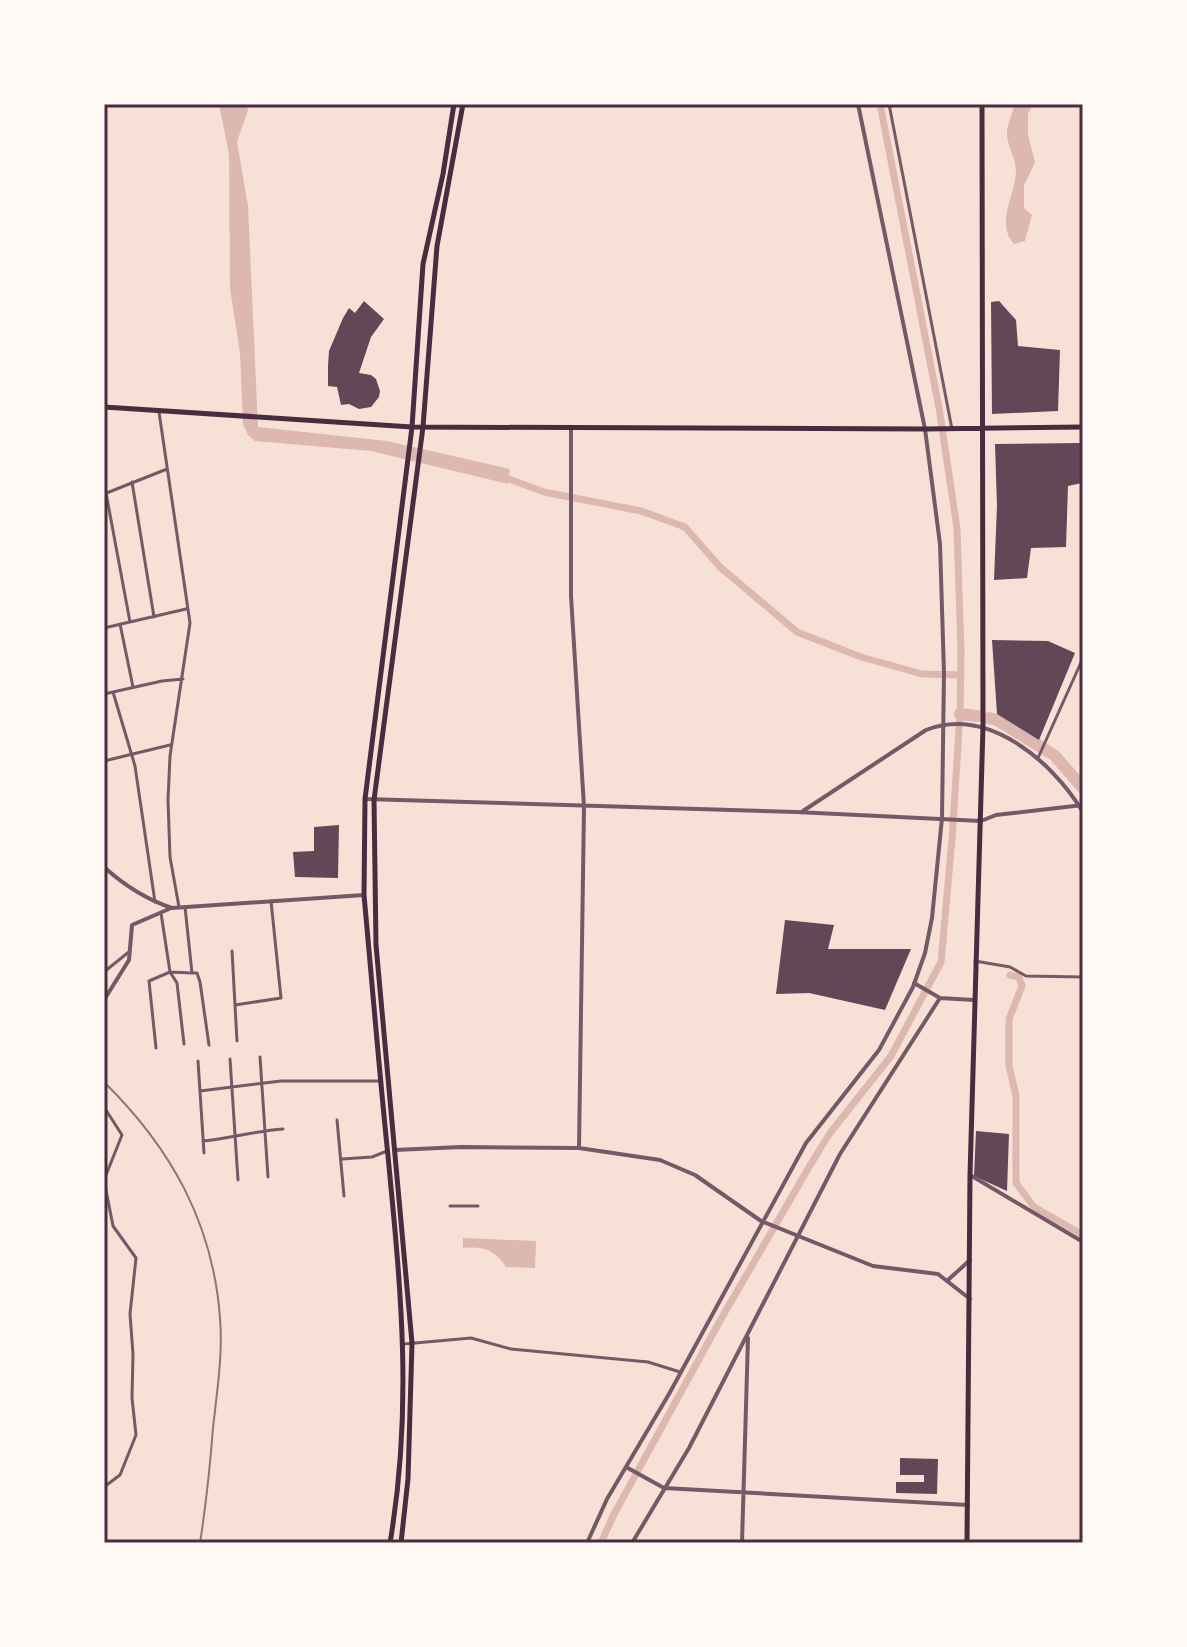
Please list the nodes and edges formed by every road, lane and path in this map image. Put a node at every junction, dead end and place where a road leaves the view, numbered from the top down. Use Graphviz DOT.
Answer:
graph roads {
  1 [pos="454,104"];
  2 [pos="463,104"];
  3 [pos="858,104"];
  4 [pos="889,104"];
  5 [pos="982,104"];
  6 [pos="1069,104"];
  7 [pos="1083,105"];
  8 [pos="104,407"];
  9 [pos="159,411"];
  10 [pos="412,427"];
  11 [pos="423,427"];
  12 [pos="1083,427"];
  13 [pos="571,429"];
  14 [pos="925,429"];
  15 [pos="952,429"];
  16 [pos="982,429"];
  17 [pos="168,469"];
  18 [pos="132,482"];
  19 [pos="105,494"];
  20 [pos="188,609"];
  21 [pos="154,617"];
  22 [pos="130,622"];
  23 [pos="120,624"];
  24 [pos="104,628"];
  25 [pos="1083,658"];
  26 [pos="183,679"];
  27 [pos="133,687"];
  28 [pos="113,692"];
  29 [pos="104,694"];
  30 [pos="946,723"];
  31 [pos="983,726"];
  32 [pos="172,745"];
  33 [pos="130,754"];
  34 [pos="1038,758"];
  35 [pos="104,761"];
  36 [pos="365,799"];
  37 [pos="374,800"];
  38 [pos="1081,806"];
  39 [pos="584,807"];
  40 [pos="801,812"];
  41 [pos="1083,812"];
  42 [pos="944,819"];
  43 [pos="981,821"];
  44 [pos="104,867"];
  45 [pos="364,895"];
  46 [pos="271,900"];
  47 [pos="155,902"];
  48 [pos="182,907"];
  49 [pos="172,908"];
  50 [pos="161,913"];
  51 [pos="130,951"];
  52 [pos="232,951"];
  53 [pos="975,961"];
  54 [pos="104,972"];
  55 [pos="170,972"];
  56 [pos="192,973"];
  57 [pos="1083,977"];
  58 [pos="914,983"];
  59 [pos="940,998"];
  60 [pos="104,1000"];
  61 [pos="974,1000"];
  62 [pos="235,1005"];
  63 [pos="237,1041"];
  64 [pos="184,1044"];
  65 [pos="209,1045"];
  66 [pos="156,1048"];
  67 [pos="260,1057"];
  68 [pos="230,1059"];
  69 [pos="198,1061"];
  70 [pos="381,1081"];
  71 [pos="262,1083"];
  72 [pos="232,1087"];
  73 [pos="200,1091"];
  74 [pos="104,1107"];
  75 [pos="337,1120"];
  76 [pos="283,1129"];
  77 [pos="266,1130"];
  78 [pos="236,1137"];
  79 [pos="203,1141"];
  80 [pos="579,1148"];
  81 [pos="390,1150"];
  82 [pos="204,1153"];
  83 [pos="342,1159"];
  84 [pos="970,1175"];
  85 [pos="268,1177"];
  86 [pos="238,1180"];
  87 [pos="344,1196"];
  88 [pos="450,1206"];
  89 [pos="478,1206"];
  90 [pos="761,1221"];
  91 [pos="797,1236"];
  92 [pos="1083,1242"];
  93 [pos="971,1259"];
  94 [pos="948,1280"];
  95 [pos="971,1301"];
  96 [pos="748,1335"];
  97 [pos="412,1343"];
  98 [pos="404,1344"];
  99 [pos="680,1372"];
  100 [pos="626,1467"];
  101 [pos="104,1487"];
  102 [pos="664,1488"];
  103 [pos="745,1494"];
  104 [pos="968,1505"];
  105 [pos="390,1543"];
  106 [pos="401,1543"];
  107 [pos="587,1543"];
  108 [pos="632,1543"];
  109 [pos="742,1543"];
  110 [pos="967,1543"];
  1 -- 10 [label="main road"];
  2 -- 11 [label="main road"];
  3 -- 14 [label="street"];
  4 -- 15 [label="street"];
  5 -- 16 [label="main road"];
  6 -- 7 [label="street"];
  8 -- 9 [label="main road"];
  9 -- 10 [label="main road"];
  9 -- 17 [label="street"];
  10 -- 11 [label="main road"];
  10 -- 36 [label="main road"];
  11 -- 13 [label="main road"];
  11 -- 37 [label="main road"];
  12 -- 16 [label="main road"];
  13 -- 14 [label="main road"];
  13 -- 39 [label="street"];
  14 -- 15 [label="main road"];
  14 -- 30 [label="street"];
  15 -- 16 [label="main road"];
  16 -- 31 [label="main road"];
  17 -- 18 [label="street"];
  17 -- 20 [label="street"];
  18 -- 19 [label="street"];
  18 -- 21 [label="street"];
  19 -- 22 [label="street"];
  20 -- 21 [label="street"];
  20 -- 26 [label="street"];
  21 -- 22 [label="street"];
  22 -- 23 [label="street"];
  23 -- 24 [label="street"];
  23 -- 27 [label="street"];
  25 -- 34 [label="street"];
  26 -- 27 [label="street"];
  26 -- 32 [label="street"];
  27 -- 28 [label="street"];
  28 -- 29 [label="street"];
  28 -- 33 [label="street"];
  30 -- 31 [label="street"];
  30 -- 40 [label="street"];
  30 -- 42 [label="street"];
  31 -- 34 [label="street"];
  31 -- 43 [label="main road"];
  32 -- 33 [label="street"];
  32 -- 48 [label="street"];
  33 -- 35 [label="street"];
  33 -- 47 [label="street"];
  34 -- 38 [label="street"];
  36 -- 37 [label="street"];
  36 -- 45 [label="main road"];
  37 -- 39 [label="street"];
  37 -- 81 [label="main road"];
  38 -- 41 [label="street"];
  38 -- 43 [label="street"];
  39 -- 40 [label="street"];
  39 -- 80 [label="street"];
  40 -- 42 [label="street"];
  42 -- 43 [label="street"];
  42 -- 58 [label="street"];
  43 -- 53 [label="main road"];
  44 -- 47 [label="street"];
  45 -- 46 [label="street"];
  45 -- 70 [label="main road"];
  46 -- 48 [label="street"];
  46 -- 62 [label="street"];
  47 -- 49 [label="street"];
  48 -- 49 [label="street"];
  48 -- 56 [label="street"];
  49 -- 50 [label="street"];
  50 -- 51 [label="street"];
  50 -- 55 [label="street"];
  51 -- 54 [label="street"];
  51 -- 60 [label="street"];
  52 -- 62 [label="street"];
  53 -- 57 [label="street"];
  53 -- 61 [label="main road"];
  55 -- 56 [label="street"];
  55 -- 64 [label="street"];
  55 -- 66 [label="street"];
  56 -- 65 [label="street"];
  58 -- 59 [label="street"];
  58 -- 90 [label="street"];
  59 -- 61 [label="street"];
  59 -- 91 [label="street"];
  61 -- 84 [label="main road"];
  62 -- 63 [label="street"];
  67 -- 71 [label="street"];
  68 -- 72 [label="street"];
  69 -- 73 [label="street"];
  70 -- 71 [label="street"];
  70 -- 81 [label="main road"];
  71 -- 72 [label="street"];
  71 -- 77 [label="street"];
  72 -- 73 [label="street"];
  72 -- 78 [label="street"];
  73 -- 79 [label="street"];
  74 -- 101 [label="street"];
  75 -- 83 [label="street"];
  76 -- 77 [label="street"];
  77 -- 78 [label="street"];
  77 -- 85 [label="street"];
  78 -- 79 [label="street"];
  78 -- 86 [label="street"];
  79 -- 82 [label="street"];
  80 -- 81 [label="street"];
  80 -- 90 [label="street"];
  81 -- 83 [label="street"];
  81 -- 97 [label="main road"];
  81 -- 98 [label="main road"];
  83 -- 87 [label="street"];
  84 -- 92 [label="street"];
  84 -- 93 [label="main road"];
  88 -- 89 [label="street"];
  90 -- 91 [label="street"];
  90 -- 99 [label="street"];
  91 -- 94 [label="street"];
  91 -- 96 [label="street"];
  93 -- 94 [label="street"];
  93 -- 95 [label="main road"];
  94 -- 95 [label="street"];
  95 -- 104 [label="main road"];
  96 -- 102 [label="street"];
  96 -- 103 [label="street"];
  97 -- 98 [label="street"];
  97 -- 99 [label="street"];
  97 -- 106 [label="main road"];
  98 -- 105 [label="main road"];
  99 -- 100 [label="street"];
  100 -- 102 [label="street"];
  100 -- 107 [label="street"];
  102 -- 103 [label="street"];
  102 -- 108 [label="street"];
  103 -- 104 [label="street"];
  103 -- 109 [label="street"];
  104 -- 110 [label="main road"];
}
